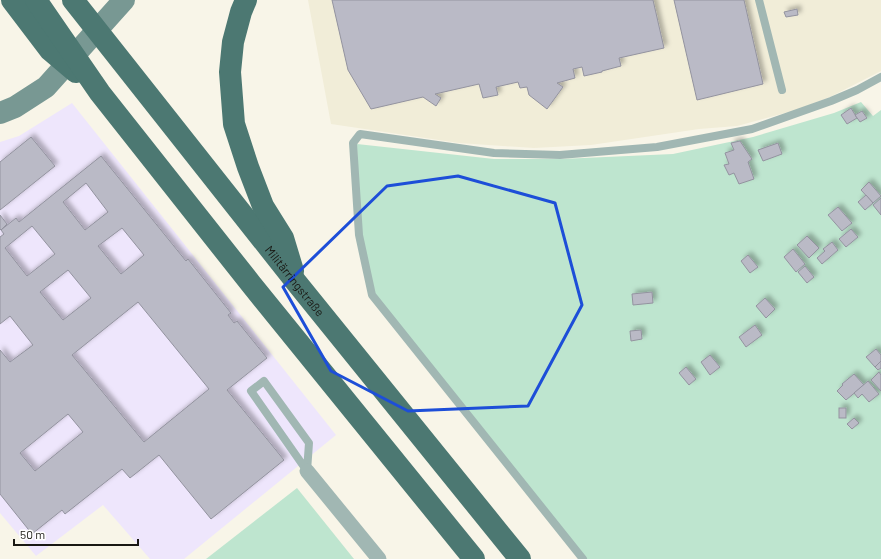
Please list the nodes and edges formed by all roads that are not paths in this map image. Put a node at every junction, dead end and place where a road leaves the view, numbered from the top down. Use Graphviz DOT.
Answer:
graph roads {
  1 [pos="12,0"];
  2 [pos="36,0"];
  3 [pos="73,0"];
  4 [pos="246,0"];
  5 [pos="759,0"];
  6 [pos="123,1"];
  7 [pos="881,77"];
  8 [pos="782,90"];
  9 [pos="100,93"];
  10 [pos="0,113"];
  11 [pos="296,282"];
  12 [pos="307,471"];
  13 [pos="379,559"];
  14 [pos="474,559"];
  15 [pos="520,559"];
  16 [pos="583,559"];
  1 -- 9 [label="highway"];
  2 -- 9 [label="highway"];
  3 -- 11 [label="highway, Militärringstraße"];
  4 -- 11 [label="highway"];
  5 -- 8 [label="lane"];
  6 -- 10 [label="main road"];
  7 -- 16 [label="lane"];
  9 -- 14 [label="highway"];
  11 -- 15 [label="highway, Militärringstraße"];
  12 -- 12 [label="lane"];
  12 -- 13 [label="street"];
}
